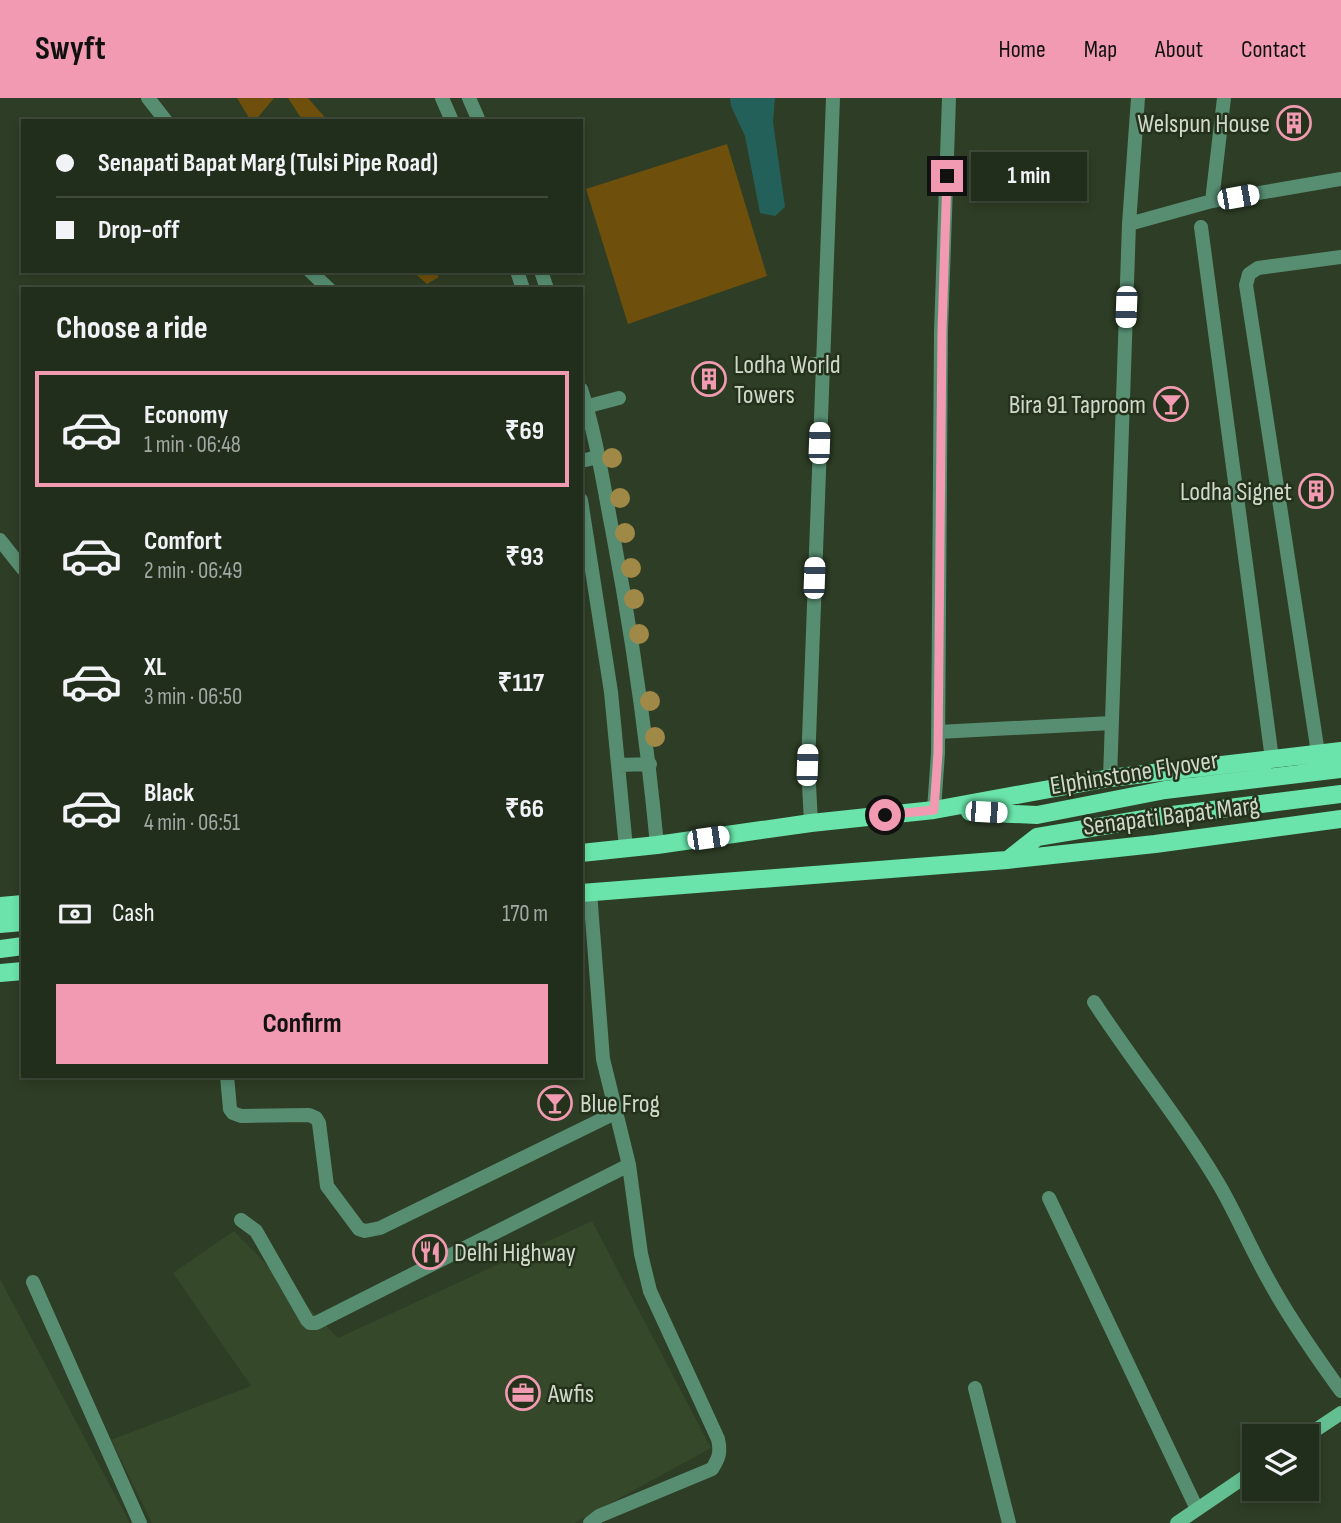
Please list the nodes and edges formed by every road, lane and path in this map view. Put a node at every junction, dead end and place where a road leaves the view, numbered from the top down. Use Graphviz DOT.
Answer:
graph roads {
  1 [pos="148,98"];
  2 [pos="442,98"];
  3 [pos="469,98"];
  4 [pos="833,98"];
  5 [pos="949,98"];
  6 [pos="1139,98"];
  7 [pos="1224,98"];
  8 [pos="164,119"];
  9 [pos="451,119"];
  10 [pos="478,119"];
  11 [pos="1341,179"];
  12 [pos="1213,201"];
  13 [pos="1129,224"];
  14 [pos="1201,227"];
  15 [pos="1341,257"];
  16 [pos="312,273"];
  17 [pos="327,287"];
  18 [pos="822,363"];
  19 [pos="803,366"];
  20 [pos="619,398"];
  21 [pos="584,407"];
  22 [pos="598,457"];
  23 [pos="583,461"];
  24 [pos="583,513"];
  25 [pos="0,540"];
  26 [pos="21,566"];
  27 [pos="1112,723"];
  28 [pos="938,732"];
  29 [pos="1341,751"];
  30 [pos="1318,753"];
  31 [pos="1272,759"];
  32 [pos="650,764"];
  33 [pos="620,765"];
  34 [pos="1341,769"];
  35 [pos="1110,778"];
  36 [pos="1341,794"];
  37 [pos="934,810"];
  38 [pos="1341,819"];
  39 [pos="811,823"];
  40 [pos="657,845"];
  41 [pos="626,848"];
  42 [pos="583,853"];
  43 [pos="1007,860"];
  44 [pos="585,893"];
  45 [pos="21,904"];
  46 [pos="0,906"];
  47 [pos="21,922"];
  48 [pos="0,924"];
  49 [pos="21,946"];
  50 [pos="0,949"];
  51 [pos="596,964"];
  52 [pos="583,966"];
  53 [pos="21,971"];
  54 [pos="0,973"];
  55 [pos="1094,1002"];
  56 [pos="227,1078"];
  57 [pos="615,1113"];
  58 [pos="629,1165"];
  59 [pos="1049,1198"];
  60 [pos="241,1220"];
  61 [pos="33,1282"];
  62 [pos="975,1388"];
  63 [pos="1341,1391"];
  64 [pos="1341,1413"];
  65 [pos="1319,1428"];
  66 [pos="1242,1479"];
  67 [pos="1196,1509"];
  68 [pos="140,1523"];
  69 [pos="590,1523"];
  70 [pos="1009,1523"];
  71 [pos="1177,1523"];
  1 -- 8 [label="street"];
  2 -- 9 [label="street"];
  3 -- 10 [label="street"];
  4 -- 18 [label="street"];
  5 -- 28 [label="street"];
  6 -- 13 [label="street"];
  7 -- 12 [label="street"];
  11 -- 12 [label="street"];
  12 -- 13 [label="street"];
  13 -- 27 [label="street"];
  14 -- 31 [label="street"];
  15 -- 30 [label="street"];
  16 -- 17 [label="street"];
  18 -- 19 [label="street"];
  18 -- 39 [label="street"];
  20 -- 21 [label="street"];
  21 -- 22 [label="street"];
  22 -- 23 [label="street"];
  22 -- 32 [label="street"];
  24 -- 33 [label="street"];
  25 -- 26 [label="street"];
  27 -- 28 [label="street"];
  27 -- 35 [label="street"];
  28 -- 37 [label="street"];
  29 -- 30 [label="main road, Senapati Bapat Marg"];
  30 -- 31 [label="main road, Senapati Bapat Marg"];
  31 -- 35 [label="main road, Senapati Bapat Marg"];
  32 -- 33 [label="street"];
  32 -- 40 [label="street"];
  33 -- 41 [label="street"];
  34 -- 37 [label="main road, Elphinstone Flyover"];
  35 -- 37 [label="main road, Senapati Bapat Marg"];
  36 -- 43 [label="main road, Elphinstone Flyover"];
  37 -- 39 [label="main road"];
  38 -- 43 [label="main road, Senapati Bapat Marg"];
  39 -- 40 [label="main road"];
  40 -- 41 [label="main road"];
  41 -- 42 [label="main road"];
  43 -- 44 [label="main road, Senapati Bapat Marg"];
  44 -- 51 [label="street"];
  45 -- 46 [label="main road"];
  47 -- 48 [label="main road"];
  49 -- 50 [label="main road"];
  51 -- 52 [label="street"];
  51 -- 57 [label="street"];
  53 -- 54 [label="main road"];
  55 -- 63 [label="street"];
  56 -- 57 [label="street"];
  57 -- 58 [label="street"];
  58 -- 60 [label="street"];
  58 -- 69 [label="street"];
  59 -- 67 [label="street"];
  61 -- 68 [label="street"];
  62 -- 70 [label="street"];
  64 -- 65 [label="main road"];
  66 -- 67 [label="main road"];
  67 -- 71 [label="main road"];
}
